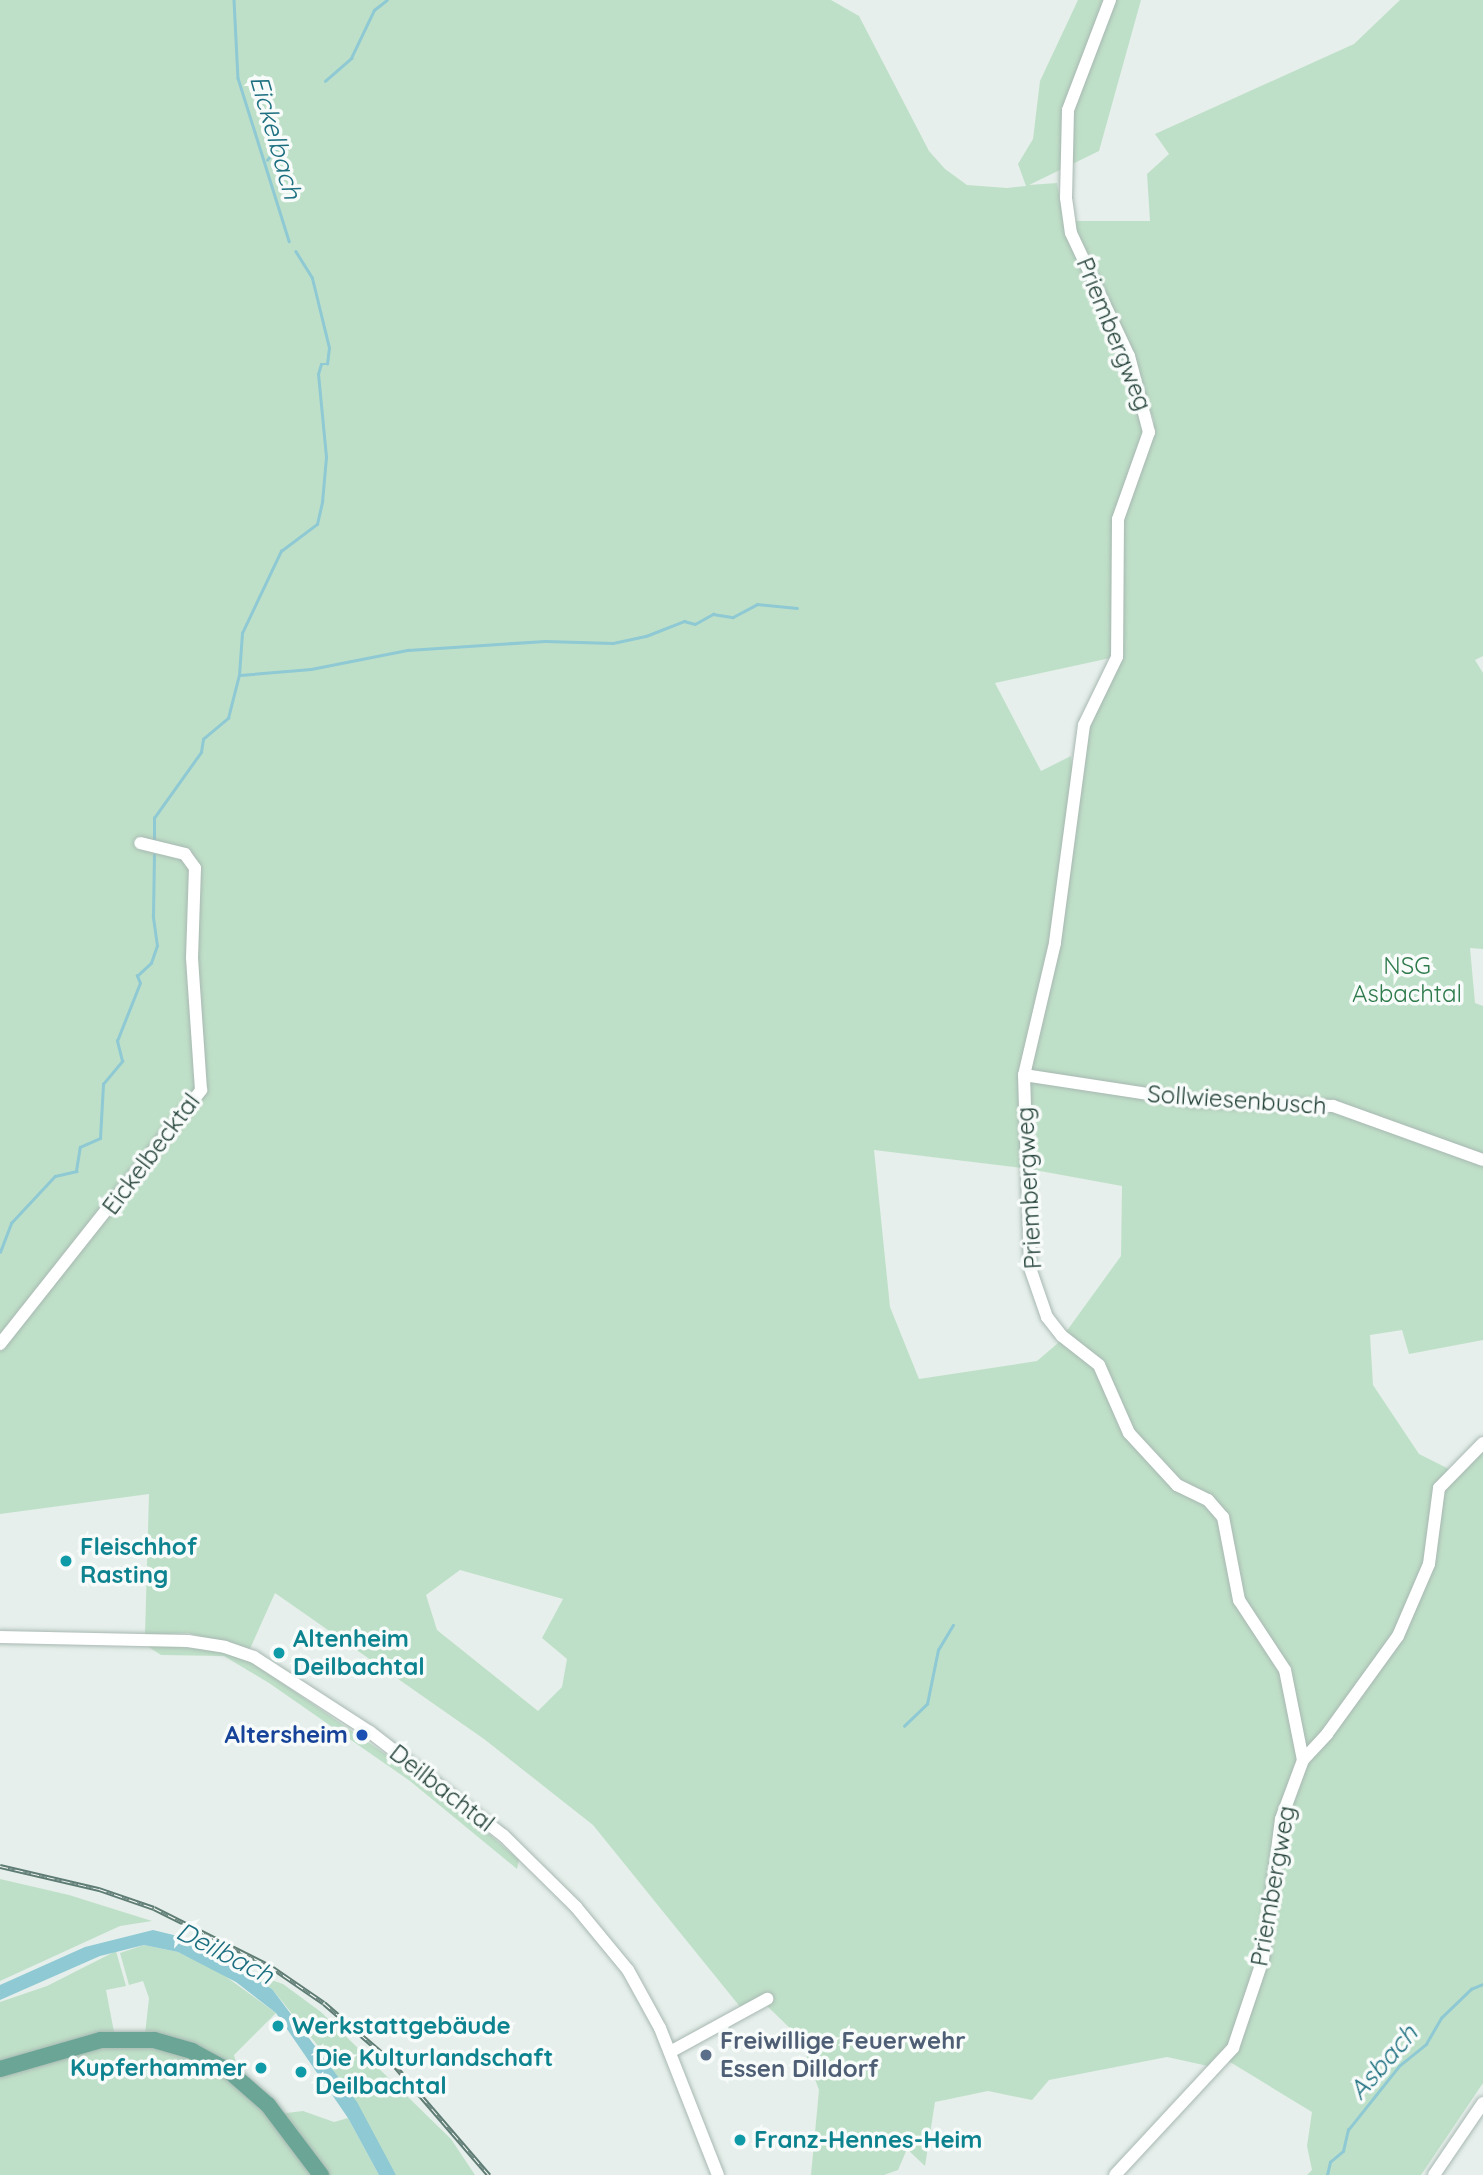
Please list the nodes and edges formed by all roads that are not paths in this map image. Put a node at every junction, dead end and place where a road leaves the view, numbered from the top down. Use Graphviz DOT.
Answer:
graph roads {
  1 [pos="1110,0"];
  2 [pos="140,843"];
  3 [pos="1024,1075"];
  4 [pos="1483,1160"];
  5 [pos="0,1344"];
  6 [pos="1483,1443"];
  7 [pos="0,1637"];
  8 [pos="1303,1760"];
  9 [pos="767,1999"];
  10 [pos="670,2052"];
  11 [pos="0,2069"];
  12 [pos="1483,2103"];
  13 [pos="321,2175"];
  14 [pos="718,2175"];
  15 [pos="1115,2175"];
  16 [pos="1434,2175"];
  1 -- 3 [label="street, Priembergweg"];
  2 -- 5 [label="street, Eickelbecktal"];
  3 -- 4 [label="street, Sollwiesenbusch"];
  3 -- 8 [label="street, Priembergweg"];
  6 -- 8 [label="street"];
  7 -- 10 [label="street, Deilbachtal"];
  8 -- 15 [label="street, Priembergweg"];
  9 -- 10 [label="street"];
  10 -- 14 [label="street, Deilbachtal"];
  11 -- 13 [label="main road"];
  12 -- 16 [label="street"];
}
